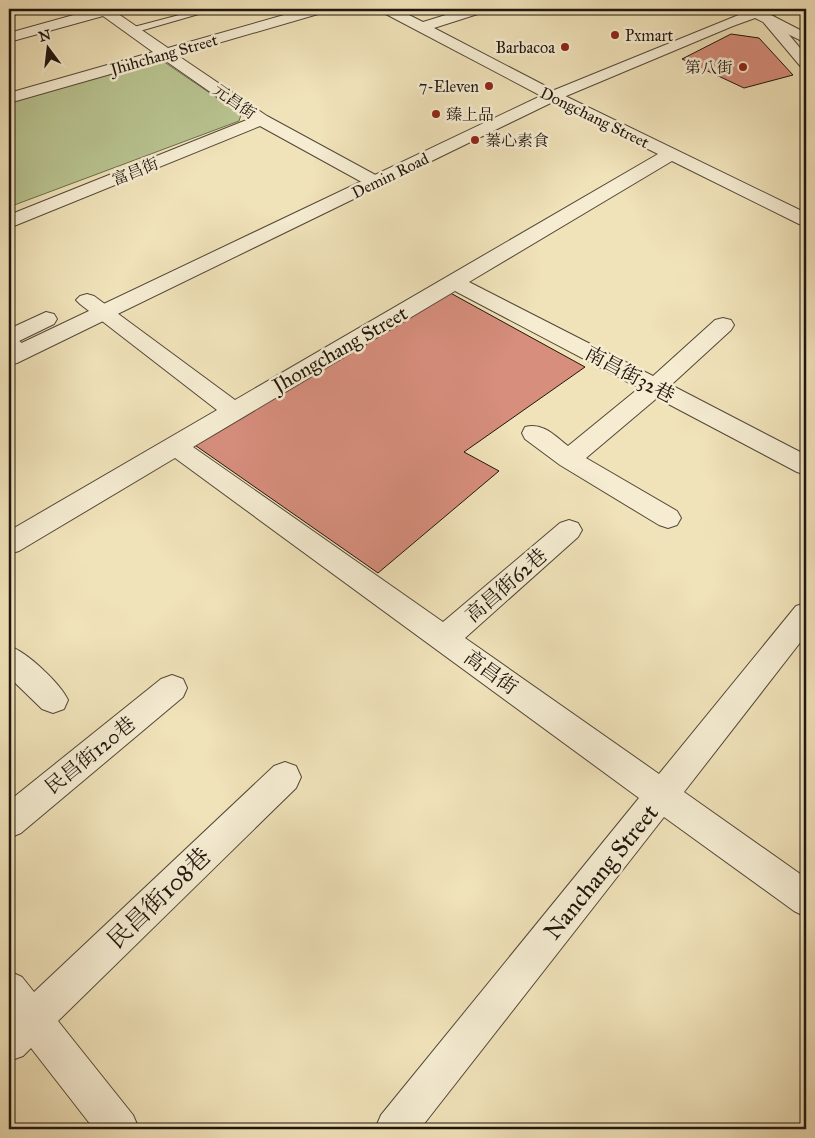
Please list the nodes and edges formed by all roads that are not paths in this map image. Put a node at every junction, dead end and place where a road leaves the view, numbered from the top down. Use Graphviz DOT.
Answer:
graph roads {
  1 [pos="20,9"];
  2 [pos="211,9"];
  3 [pos="320,9"];
  4 [pos="387,9"];
  5 [pos="479,9"];
  6 [pos="725,9"];
  7 [pos="104,10"];
  8 [pos="806,10"];
  9 [pos="9,12"];
  10 [pos="768,12"];
  11 [pos="806,24"];
  12 [pos="421,27"];
  13 [pos="133,30"];
  14 [pos="9,38"];
  15 [pos="806,39"];
  16 [pos="167,53"];
  17 [pos="598,61"];
  18 [pos="806,64"];
  19 [pos="535,87"];
  20 [pos="553,88"];
  21 [pos="9,98"];
  22 [pos="261,120"];
  23 [pos="671,154"];
  24 [pos="356,172"];
  25 [pos="375,182"];
  26 [pos="806,220"];
  27 [pos="9,222"];
  28 [pos="240,227"];
  29 [pos="454,282"];
  30 [pos="85,304"];
  31 [pos="723,325"];
  32 [pos="11,348"];
  33 [pos="655,387"];
  34 [pos="234,411"];
  35 [pos="534,433"];
  36 [pos="175,446"];
  37 [pos="569,459"];
  38 [pos="806,466"];
  39 [pos="668,518"];
  40 [pos="568,530"];
  41 [pos="9,544"];
  42 [pos="806,614"];
  43 [pos="444,639"];
  44 [pos="9,658"];
  45 [pos="172,688"];
  46 [pos="53,700"];
  47 [pos="285,777"];
  48 [pos="662,795"];
  49 [pos="9,822"];
  50 [pos="806,899"];
  51 [pos="9,990"];
  52 [pos="20,1031"];
  53 [pos="119,1129"];
  54 [pos="395,1129"];
  1 -- 9 [label="street"];
  2 -- 13 [label="lane"];
  3 -- 16 [label="street, Jhihchang Street"];
  4 -- 12 [label="street, Dongchang Street"];
  5 -- 12 [label="street"];
  6 -- 17 [label="street"];
  7 -- 13 [label="street, 元昌街"];
  7 -- 14 [label="street"];
  8 -- 10 [label="street, Demin Road"];
  10 -- 11 [label="street"];
  10 -- 15 [label="street"];
  10 -- 18 [label="street"];
  10 -- 20 [label="street, Demin Road"];
  12 -- 19 [label="street, Dongchang Street"];
  13 -- 16 [label="street, 元昌街"];
  16 -- 21 [label="street, Jhihchang Street"];
  16 -- 22 [label="street, 元昌街"];
  19 -- 20 [label="street, Dongchang Street"];
  19 -- 24 [label="street, Demin Road"];
  20 -- 23 [label="street, Dongchang Street"];
  20 -- 25 [label="street, Demin Road"];
  22 -- 24 [label="street, 元昌街"];
  22 -- 27 [label="street, 富昌街"];
  23 -- 26 [label="street, Dongchang Street"];
  23 -- 29 [label="street, Jhongchang Street"];
  24 -- 25 [label="street, 元昌街"];
  24 -- 28 [label="street, Demin Road"];
  25 -- 30 [label="street, Demin Road"];
  29 -- 33 [label="street, 南昌街32巷"];
  29 -- 34 [label="street, Jhongchang Street"];
  30 -- 32 [label="street, Demin Road"];
  30 -- 32 [label="street, Demin Road"];
  30 -- 34 [label="street"];
  31 -- 33 [label="street"];
  33 -- 37 [label="street"];
  33 -- 38 [label="street, 南昌街32巷"];
  34 -- 36 [label="street, Jhongchang Street"];
  35 -- 37 [label="street"];
  36 -- 41 [label="street, Jhongchang Street"];
  36 -- 43 [label="street, 高昌街"];
  37 -- 39 [label="street"];
  40 -- 43 [label="street, 高昌街62巷"];
  42 -- 48 [label="street, Nanchang Street"];
  43 -- 48 [label="street, 高昌街"];
  44 -- 46 [label="street"];
  45 -- 49 [label="street, 民昌街120巷"];
  47 -- 52 [label="street, 民昌街108巷"];
  48 -- 50 [label="street, 高昌街"];
  48 -- 54 [label="street, Nanchang Street"];
  51 -- 52 [label="street"];
  52 -- 53 [label="street"];
}
